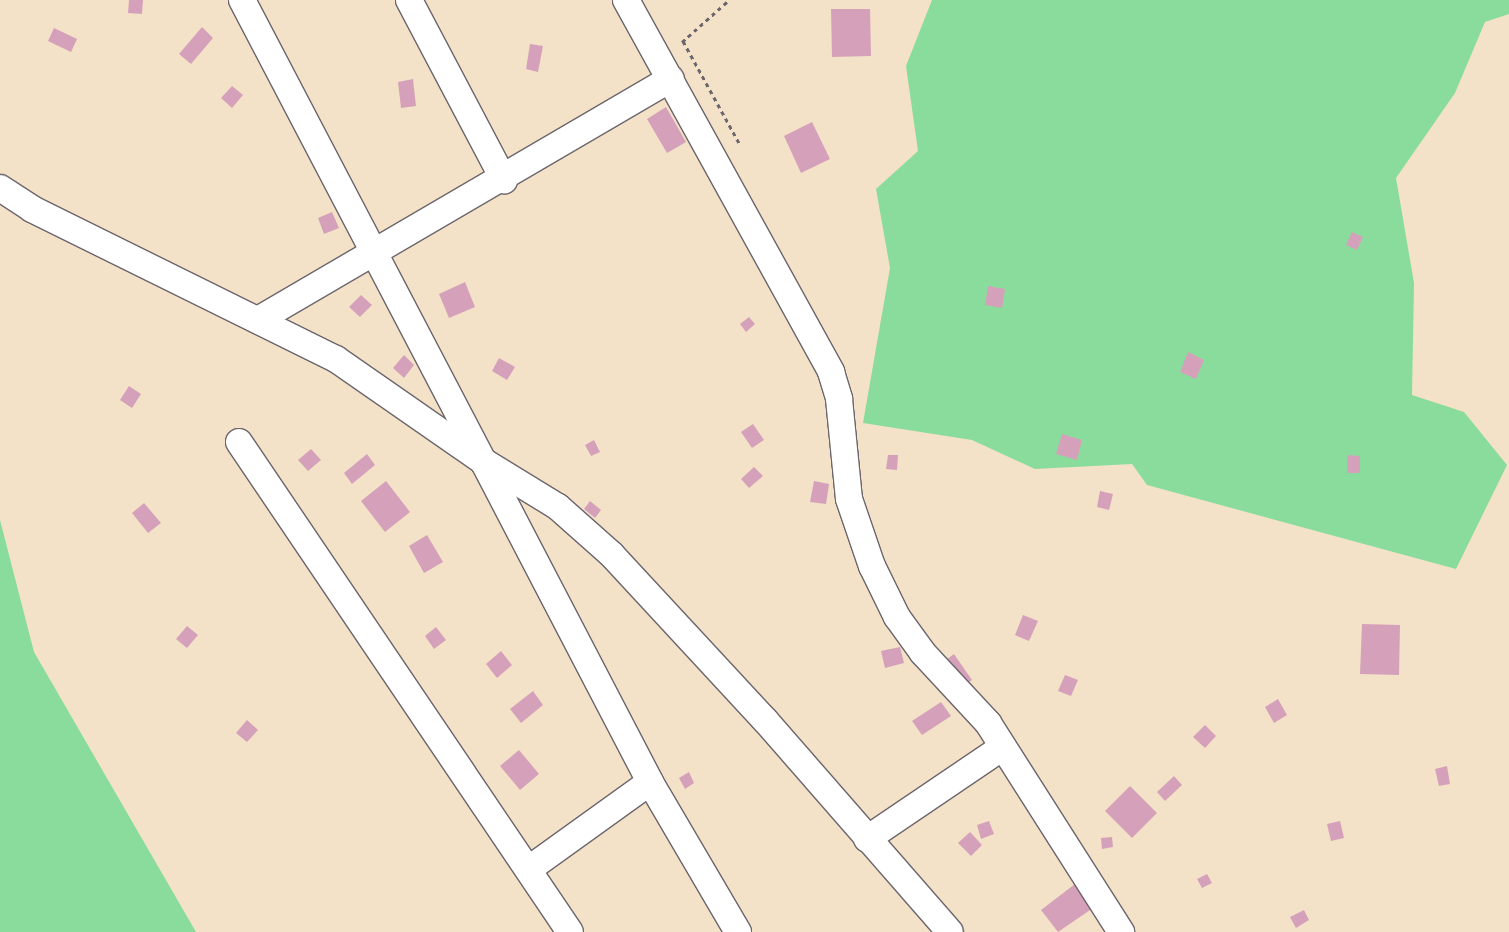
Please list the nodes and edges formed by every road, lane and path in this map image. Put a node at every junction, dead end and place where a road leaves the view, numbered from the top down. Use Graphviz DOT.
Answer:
graph roads {
  1 [pos="242,0"];
  2 [pos="409,0"];
  3 [pos="626,0"];
  4 [pos="729,0"];
  5 [pos="658,56"];
  6 [pos="671,79"];
  7 [pos="504,180"];
  8 [pos="0,188"];
  9 [pos="373,252"];
  10 [pos="258,320"];
  11 [pos="239,442"];
  12 [pos="483,461"];
  13 [pos="1003,747"];
  14 [pos="650,782"];
  15 [pos="867,839"];
  16 [pos="529,869"];
  17 [pos="570,932"];
  18 [pos="738,932"];
  19 [pos="950,932"];
  20 [pos="1121,932"];
  1 -- 9 [label="street"];
  2 -- 7 [label="street"];
  3 -- 5 [label="street"];
  4 -- 5 [label="path"];
  5 -- 6 [label="street"];
  6 -- 7 [label="street"];
  6 -- 13 [label="street"];
  7 -- 9 [label="street"];
  8 -- 10 [label="street"];
  9 -- 10 [label="street"];
  9 -- 12 [label="street"];
  10 -- 12 [label="street"];
  11 -- 16 [label="street"];
  12 -- 14 [label="street"];
  12 -- 15 [label="street"];
  13 -- 15 [label="street"];
  13 -- 20 [label="street"];
  14 -- 16 [label="street"];
  14 -- 18 [label="street"];
  15 -- 19 [label="street"];
  16 -- 17 [label="street"];
}
